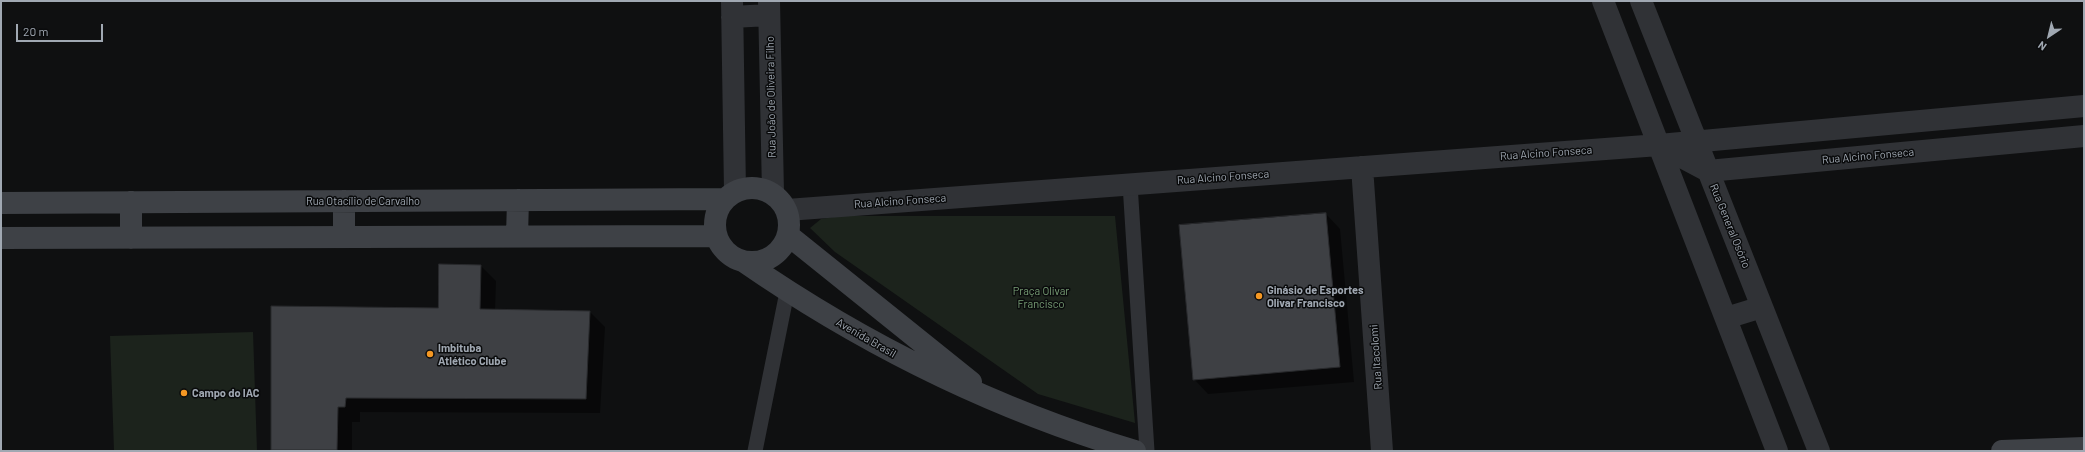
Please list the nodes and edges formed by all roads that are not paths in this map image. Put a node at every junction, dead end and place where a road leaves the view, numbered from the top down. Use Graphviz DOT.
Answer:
graph roads {
  1 [pos="1603,1"];
  2 [pos="1641,1"];
  3 [pos="769,8"];
  4 [pos="732,9"];
  5 [pos="2078,106"];
  6 [pos="1892,123"];
  7 [pos="2080,137"];
  8 [pos="1697,141"];
  9 [pos="1659,145"];
  10 [pos="1897,154"];
  11 [pos="1362,167"];
  12 [pos="1708,171"];
  13 [pos="1130,184"];
  14 [pos="773,193"];
  15 [pos="730,195"];
  16 [pos="518,200"];
  17 [pos="344,201"];
  18 [pos="131,202"];
  19 [pos="1,203"];
  20 [pos="787,210"];
  21 [pos="788,235"];
  22 [pos="518,236"];
  23 [pos="716,236"];
  24 [pos="344,237"];
  25 [pos="1,238"];
  26 [pos="131,238"];
  27 [pos="742,261"];
  28 [pos="787,292"];
  29 [pos="1762,307"];
  30 [pos="1726,318"];
  31 [pos="996,402"];
  32 [pos="2084,448"];
  33 [pos="755,451"];
  34 [pos="1135,451"];
  35 [pos="1147,451"];
  36 [pos="1382,451"];
  37 [pos="1777,451"];
  38 [pos="1819,451"];
  39 [pos="2002,451"];
  1 -- 9 [label="street"];
  2 -- 8 [label="street, Rua General Osório"];
  3 -- 4 [label="street"];
  3 -- 14 [label="street, Rua João de Oliveira Filho"];
  4 -- 15 [label="street"];
  5 -- 6 [label="street, Rua Alcino Fonseca"];
  5 -- 7 [label="street"];
  6 -- 8 [label="street, Rua Alcino Fonseca"];
  6 -- 10 [label="street"];
  7 -- 10 [label="street, Rua Alcino Fonseca"];
  8 -- 9 [label="street, Rua Alcino Fonseca"];
  8 -- 12 [label="street, Rua General Osório"];
  9 -- 11 [label="street, Rua Alcino Fonseca"];
  9 -- 12 [label="street"];
  9 -- 30 [label="street"];
  10 -- 12 [label="street, Rua Alcino Fonseca"];
  11 -- 13 [label="street, Rua Alcino Fonseca"];
  11 -- 36 [label="street, Rua Itacolomi"];
  12 -- 29 [label="street, Rua General Osório"];
  13 -- 20 [label="street, Rua Alcino Fonseca"];
  13 -- 35 [label="lane"];
  14 -- 15 [label="street"];
  14 -- 20 [label="street"];
  15 -- 16 [label="street, Rua Otacílio de Carvalho"];
  15 -- 23 [label="street"];
  16 -- 17 [label="street, Rua Otacílio de Carvalho"];
  16 -- 22 [label="street"];
  17 -- 18 [label="street, Rua Otacílio de Carvalho"];
  17 -- 24 [label="street"];
  18 -- 19 [label="street, Rua Otacílio de Carvalho"];
  18 -- 26 [label="street"];
  20 -- 21 [label="street"];
  21 -- 27 [label="street"];
  21 -- 31 [label="street, Avenida Brasil"];
  22 -- 23 [label="street"];
  22 -- 24 [label="street"];
  23 -- 27 [label="street"];
  24 -- 26 [label="street"];
  25 -- 26 [label="street"];
  27 -- 28 [label="street, Avenida Brasil"];
  28 -- 31 [label="street, Avenida Brasil"];
  28 -- 33 [label="lane"];
  29 -- 30 [label="street"];
  29 -- 38 [label="street, Rua General Osório"];
  30 -- 37 [label="street"];
  31 -- 34 [label="street, Avenida Brasil"];
  32 -- 39 [label="street"];
}
